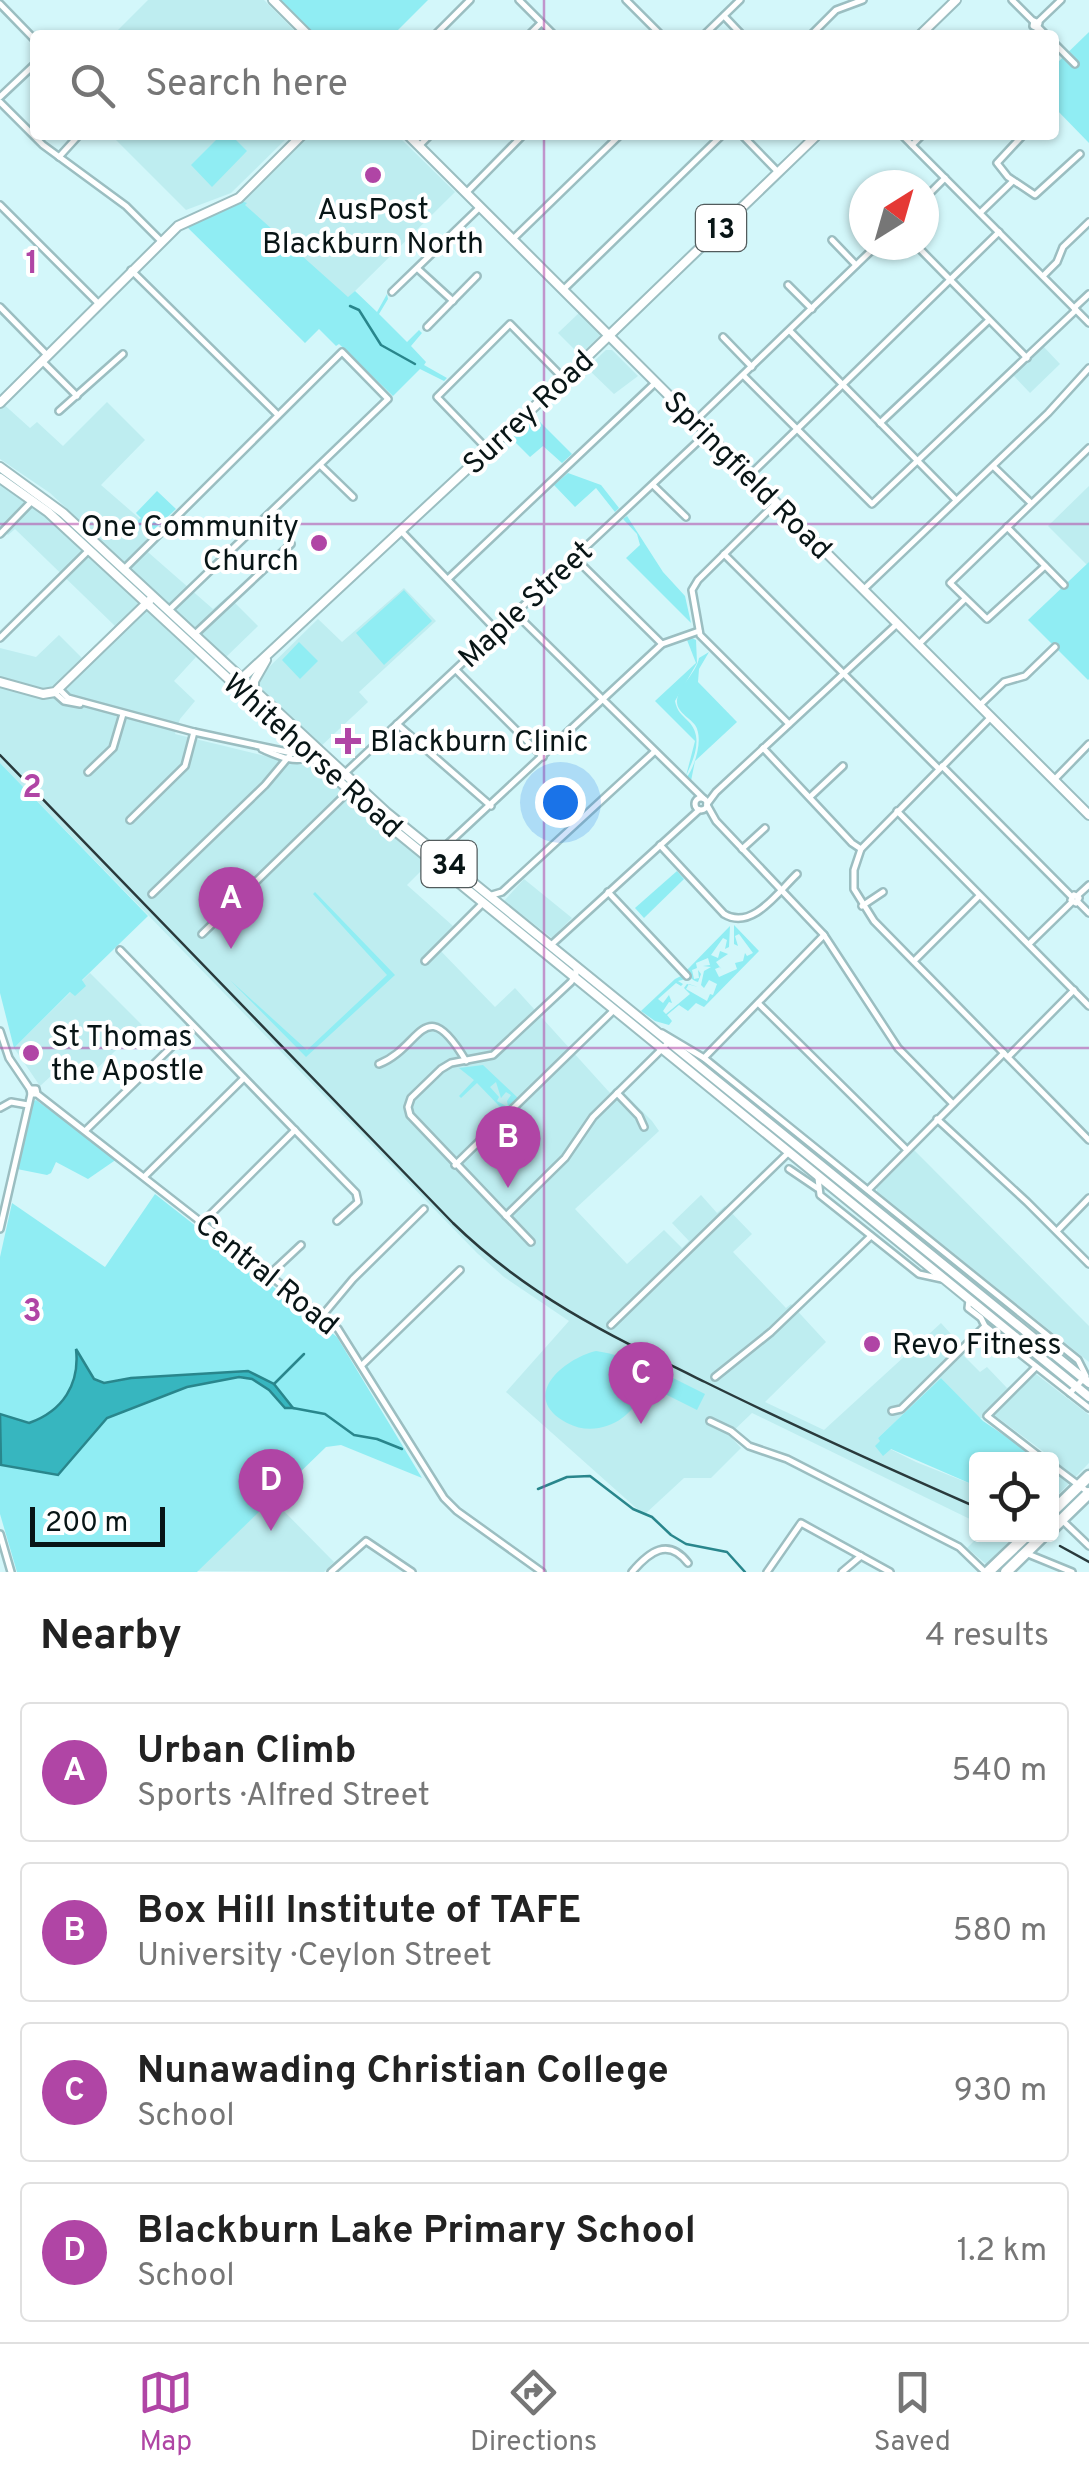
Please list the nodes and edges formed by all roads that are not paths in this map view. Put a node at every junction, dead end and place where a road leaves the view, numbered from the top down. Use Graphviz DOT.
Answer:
graph roads {
  1 [pos="274,0"];
  2 [pos="470,0"];
  3 [pos="519,0"];
  4 [pos="626,0"];
  5 [pos="836,0"];
  6 [pos="863,0"];
  7 [pos="956,0"];
  8 [pos="1012,0"];
  9 [pos="1061,0"];
  10 [pos="736,2"];
  11 [pos="0,4"];
  12 [pos="843,7"];
  13 [pos="724,16"];
  14 [pos="541,22"];
  15 [pos="1036,24"];
  16 [pos="303,30"];
  17 [pos="441,30"];
  18 [pos="534,30"];
  19 [pos="549,30"];
  20 [pos="656,30"];
  21 [pos="709,30"];
  22 [pos="737,30"];
  23 [pos="818,30"];
  24 [pos="924,30"];
  25 [pos="1030,30"];
  26 [pos="1041,30"];
  27 [pos="30,35"];
  28 [pos="1059,48"];
  29 [pos="1075,64"];
  30 [pos="30,69"];
  31 [pos="0,99"];
  32 [pos="30,129"];
  33 [pos="41,140"];
  34 [pos="75,140"];
  35 [pos="294,140"];
  36 [pos="413,140"];
  37 [pos="425,140"];
  38 [pos="519,140"];
  39 [pos="615,140"];
  40 [pos="717,140"];
  41 [pos="747,140"];
  42 [pos="812,140"];
  43 [pos="907,140"];
  44 [pos="917,140"];
  45 [pos="1018,140"];
  46 [pos="912,145"];
  47 [pos="419,146"];
  48 [pos="1080,154"];
  49 [pos="59,158"];
  50 [pos="778,172"];
  51 [pos="945,178"];
  52 [pos="1013,180"];
  53 [pos="939,184"];
  54 [pos="466,193"];
  55 [pos="0,206"];
  56 [pos="480,206"];
  57 [pos="980,214"];
  58 [pos="1089,222"];
  59 [pos="173,229"];
  60 [pos="999,232"];
  61 [pos="512,239"];
  62 [pos="832,240"];
  63 [pos="861,260"];
  64 [pos="931,260"];
  65 [pos="856,265"];
  66 [pos="417,268"];
  67 [pos="130,272"];
  68 [pos="477,276"];
  69 [pos="1043,276"];
  70 [pos="950,280"];
  71 [pos="788,286"];
  72 [pos="563,290"];
  73 [pos="392,292"];
  74 [pos="1089,294"];
  75 [pos="453,300"];
  76 [pos="98,303"];
  77 [pos="0,308"];
  78 [pos="812,309"];
  79 [pos="1075,309"];
  80 [pos="989,320"];
  81 [pos="1089,323"];
  82 [pos="427,326"];
  83 [pos="790,331"];
  84 [pos="608,336"];
  85 [pos="723,337"];
  86 [pos="123,354"];
  87 [pos="44,358"];
  88 [pos="1026,358"];
  89 [pos="752,367"];
  90 [pos="1089,368"];
  91 [pos="744,375"];
  92 [pos="564,379"];
  93 [pos="656,383"];
  94 [pos="842,385"];
  95 [pos="77,396"];
  96 [pos="2,399"];
  97 [pos="59,411"];
  98 [pos="278,415"];
  99 [pos="694,422"];
  100 [pos="880,424"];
  101 [pos="796,430"];
  102 [pos="706,434"];
  103 [pos="1089,448"];
  104 [pos="488,450"];
  105 [pos="918,462"];
  106 [pos="320,465"];
  107 [pos="993,466"];
  108 [pos="0,467"];
  109 [pos="748,476"];
  110 [pos="0,478"];
  111 [pos="653,485"];
  112 [pos="353,497"];
  113 [pos="33,500"];
  114 [pos="956,500"];
  115 [pos="776,503"];
  116 [pos="1032,503"];
  117 [pos="686,518"];
  118 [pos="1007,527"];
  119 [pos="401,531"];
  120 [pos="0,534"];
  121 [pos="292,544"];
  122 [pos="89,550"];
  123 [pos="724,554"];
  124 [pos="575,558"];
  125 [pos="1046,566"];
  126 [pos="123,570"];
  127 [pos="448,579"];
  128 [pos="1064,584"];
  129 [pos="863,590"];
  130 [pos="150,600"];
  131 [pos="965,600"];
  132 [pos="168,611"];
  133 [pos="515,614"];
  134 [pos="897,624"];
  135 [pos="497,631"];
  136 [pos="699,631"];
  137 [pos="194,635"];
  138 [pos="0,638"];
  139 [pos="662,644"];
  140 [pos="918,645"];
  141 [pos="1055,647"];
  142 [pos="271,652"];
  143 [pos="222,661"];
  144 [pos="253,668"];
  145 [pos="456,670"];
  146 [pos="843,673"];
  147 [pos="0,682"];
  148 [pos="238,682"];
  149 [pos="17,687"];
  150 [pos="0,691"];
  151 [pos="57,691"];
  152 [pos="254,691"];
  153 [pos="603,700"];
  154 [pos="980,706"];
  155 [pos="123,714"];
  156 [pos="992,718"];
  157 [pos="397,724"];
  158 [pos="789,724"];
  159 [pos="194,732"];
  160 [pos="1089,744"];
  161 [pos="306,745"];
  162 [pos="764,748"];
  163 [pos="654,752"];
  164 [pos="291,756"];
  165 [pos="311,756"];
  166 [pos="543,757"];
  167 [pos="843,766"];
  168 [pos="940,768"];
  169 [pos="333,771"];
  170 [pos="88,772"];
  171 [pos="344,775"];
  172 [pos="1054,780"];
  173 [pos="349,791"];
  174 [pos="810,797"];
  175 [pos="702,804"];
  176 [pos="492,806"];
  177 [pos="897,810"];
  178 [pos="1089,814"];
  179 [pos="130,820"];
  180 [pos="765,828"];
  181 [pos="660,844"];
  182 [pos="742,849"];
  183 [pos="861,849"];
  184 [pos="437,854"];
  185 [pos="798,874"];
  186 [pos="1089,884"];
  187 [pos="780,890"];
  188 [pos="502,892"];
  189 [pos="608,892"];
  190 [pos="882,892"];
  191 [pos="152,894"];
  192 [pos="980,896"];
  193 [pos="487,898"];
  194 [pos="1075,899"];
  195 [pos="500,905"];
  196 [pos="862,906"];
  197 [pos="1089,913"];
  198 [pos="202,934"];
  199 [pos="824,936"];
  200 [pos="1029,944"];
  201 [pos="550,946"];
  202 [pos="120,950"];
  203 [pos="425,961"];
  204 [pos="914,961"];
  205 [pos="576,967"];
  206 [pos="564,969"];
  207 [pos="687,976"];
  208 [pos="575,978"];
  209 [pos="562,988"];
  210 [pos="1074,990"];
  211 [pos="758,1003"];
  212 [pos="1089,1006"];
  213 [pos="614,1010"];
  214 [pos="193,1026"];
  215 [pos="0,1031"];
  216 [pos="655,1031"];
  217 [pos="665,1046"];
  218 [pos="1006,1055"];
  219 [pos="686,1056"];
  220 [pos="9,1058"];
  221 [pos="704,1058"];
  222 [pos="466,1060"];
  223 [pos="0,1061"];
  224 [pos="379,1064"];
  225 [pos="685,1068"];
  226 [pos="244,1078"];
  227 [pos="33,1092"];
  228 [pos="617,1092"];
  229 [pos="953,1104"];
  230 [pos="28,1105"];
  231 [pos="0,1108"];
  232 [pos="937,1120"];
  233 [pos="644,1127"];
  234 [pos="86,1130"];
  235 [pos="295,1130"];
  236 [pos="1089,1140"];
  237 [pos="806,1142"];
  238 [pos="794,1145"];
  239 [pos="907,1150"];
  240 [pos="788,1153"];
  241 [pos="455,1165"];
  242 [pos="789,1169"];
  243 [pos="145,1176"];
  244 [pos="818,1178"];
  245 [pos="817,1188"];
  246 [pos="868,1190"];
  247 [pos="1089,1198"];
  248 [pos="424,1210"];
  249 [pos="506,1216"];
  250 [pos="336,1221"];
  251 [pos="871,1221"];
  252 [pos="203,1222"];
  253 [pos="0,1229"];
  254 [pos="1057,1231"];
  255 [pos="870,1235"];
  256 [pos="912,1240"];
  257 [pos="928,1240"];
  258 [pos="532,1242"];
  259 [pos="301,1245"];
  260 [pos="1089,1264"];
  261 [pos="460,1270"];
  262 [pos="270,1274"];
  263 [pos="942,1279"];
  264 [pos="978,1280"];
  265 [pos="962,1282"];
  266 [pos="981,1314"];
  267 [pos="322,1316"];
  268 [pos="611,1325"];
  269 [pos="985,1326"];
  270 [pos="362,1365"];
  271 [pos="1036,1368"];
  272 [pos="715,1377"];
  273 [pos="1087,1381"];
  274 [pos="1074,1391"];
  275 [pos="1089,1397"];
  276 [pos="1089,1408"];
  277 [pos="892,1411"];
  278 [pos="710,1421"];
  279 [pos="1034,1452"];
  280 [pos="1059,1470"];
  281 [pos="1089,1476"];
  282 [pos="1084,1489"];
  283 [pos="1059,1511"];
  284 [pos="1059,1519"];
  285 [pos="0,1534"];
  286 [pos="1026,1542"];
  287 [pos="1034,1542"];
  288 [pos="1089,1546"];
  289 [pos="1024,1549"];
  290 [pos="861,1556"];
  291 [pos="688,1562"];
  292 [pos="538,1571"];
  293 [pos="11,1572"];
  294 [pos="331,1572"];
  295 [pos="412,1572"];
  296 [pos="632,1572"];
  297 [pos="767,1572"];
  298 [pos="842,1572"];
  299 [pos="890,1572"];
  300 [pos="987,1572"];
  301 [pos="1006,1572"];
  302 [pos="1072,1572"];
  1 -- 16 [label="main road"];
  2 -- 17 [label="street"];
  3 -- 14 [label="street"];
  4 -- 20 [label="street"];
  5 -- 12 [label="street"];
  6 -- 12 [label="street"];
  7 -- 24 [label="main road"];
  8 -- 15 [label="street"];
  9 -- 15 [label="street"];
  10 -- 13 [label="street"];
  11 -- 27 [label="street"];
  12 -- 23 [label="street"];
  13 -- 21 [label="street"];
  13 -- 22 [label="street"];
  14 -- 18 [label="street"];
  14 -- 19 [label="street"];
  15 -- 25 [label="street"];
  15 -- 26 [label="street"];
  28 -- 29 [label="street"];
  30 -- 31 [label="street"];
  31 -- 32 [label="street"];
  33 -- 49 [label="street"];
  34 -- 49 [label="street"];
  35 -- 59 [label="main road"];
  36 -- 47 [label="main road, Springfield Road"];
  37 -- 47 [label="street"];
  38 -- 54 [label="street"];
  39 -- 61 [label="street"];
  40 -- 72 [label="street"];
  41 -- 50 [label="street"];
  42 -- 50 [label="main road, Surrey Road / 13"];
  43 -- 46 [label="street"];
  44 -- 46 [label="street"];
  45 -- 52 [label="street"];
  46 -- 51 [label="street"];
  47 -- 54 [label="main road, Springfield Road"];
  48 -- 52 [label="street"];
  49 -- 59 [label="street"];
  50 -- 84 [label="main road, Surrey Road / 13"];
  51 -- 53 [label="street"];
  51 -- 57 [label="street"];
  52 -- 57 [label="street"];
  54 -- 56 [label="main road, Springfield Road"];
  55 -- 76 [label="street"];
  56 -- 61 [label="main road, Springfield Road"];
  56 -- 66 [label="street"];
  57 -- 60 [label="street"];
  58 -- 69 [label="street"];
  59 -- 67 [label="main road"];
  60 -- 69 [label="street"];
  60 -- 70 [label="street"];
  61 -- 72 [label="main road, Springfield Road"];
  62 -- 65 [label="street"];
  63 -- 65 [label="street"];
  64 -- 70 [label="street"];
  65 -- 78 [label="street"];
  66 -- 73 [label="street"];
  66 -- 75 [label="street"];
  67 -- 76 [label="main road"];
  67 -- 98 [label="street"];
  68 -- 75 [label="street"];
  69 -- 79 [label="street"];
  70 -- 80 [label="street"];
  70 -- 94 [label="street"];
  71 -- 78 [label="street"];
  72 -- 84 [label="main road, Springfield Road"];
  74 -- 79 [label="street"];
  75 -- 82 [label="street"];
  76 -- 87 [label="main road"];
  77 -- 87 [label="street"];
  78 -- 83 [label="street"];
  79 -- 81 [label="street"];
  79 -- 88 [label="street"];
  80 -- 88 [label="street"];
  80 -- 100 [label="street"];
  83 -- 89 [label="street"];
  83 -- 94 [label="street"];
  84 -- 92 [label="main road, Surrey Road / 13"];
  84 -- 93 [label="main road, Springfield Road"];
  85 -- 89 [label="street"];
  86 -- 95 [label="street"];
  87 -- 95 [label="street"];
  87 -- 96 [label="main road"];
  88 -- 105 [label="street"];
  89 -- 91 [label="street"];
  90 -- 107 [label="street"];
  91 -- 99 [label="street"];
  91 -- 101 [label="street"];
  92 -- 104 [label="main road, Surrey Road / 13"];
  92 -- 104 [label="street"];
  93 -- 99 [label="main road, Springfield Road"];
  93 -- 127 [label="street"];
  94 -- 100 [label="street"];
  94 -- 101 [label="street"];
  95 -- 97 [label="street"];
  98 -- 106 [label="street"];
  98 -- 126 [label="street"];
  99 -- 102 [label="main road, Springfield Road"];
  100 -- 105 [label="street"];
  101 -- 105 [label="street"];
  101 -- 109 [label="street"];
  102 -- 109 [label="main road, Springfield Road"];
  102 -- 111 [label="street, Maple Street"];
  103 -- 116 [label="street"];
  104 -- 119 [label="main road, Surrey Road / 13"];
  105 -- 114 [label="street"];
  106 -- 112 [label="street"];
  106 -- 132 [label="street"];
  107 -- 114 [label="street"];
  107 -- 116 [label="street"];
  108 -- 126 [label="main road, Whitehorse Road / 34"];
  109 -- 115 [label="main road, Springfield Road"];
  110 -- 113 [label="main road, Whitehorse Road / 34"];
  111 -- 117 [label="street"];
  111 -- 124 [label="street, Maple Street"];
  113 -- 120 [label="street"];
  113 -- 122 [label="main road, Whitehorse Road / 34"];
  114 -- 129 [label="street"];
  115 -- 123 [label="street"];
  115 -- 129 [label="main road, Springfield Road"];
  116 -- 118 [label="street"];
  118 -- 125 [label="street"];
  118 -- 131 [label="street"];
  119 -- 127 [label="street"];
  119 -- 142 [label="main road, Surrey Road / 13"];
  121 -- 137 [label="street"];
  122 -- 130 [label="main road, Whitehorse Road / 34"];
  122 -- 138 [label="street"];
  123 -- 136 [label="street"];
  123 -- 146 [label="street"];
  124 -- 133 [label="street, Maple Street"];
  124 -- 139 [label="street"];
  125 -- 128 [label="street"];
  125 -- 131 [label="street"];
  126 -- 130 [label="main road, Whitehorse Road / 34"];
  127 -- 135 [label="street"];
  129 -- 134 [label="main road, Springfield Road"];
  130 -- 132 [label="main road, Whitehorse Road / 34"];
  130 -- 148 [label="main road, Whitehorse Road / 34"];
  130 -- 151 [label="main road"];
  131 -- 140 [label="street"];
  132 -- 137 [label="main road, Whitehorse Road / 34"];
  133 -- 135 [label="street, Maple Street"];
  133 -- 153 [label="street"];
  134 -- 140 [label="main road, Springfield Road"];
  134 -- 146 [label="street"];
  135 -- 145 [label="street, Maple Street"];
  136 -- 139 [label="street"];
  136 -- 158 [label="street"];
  137 -- 143 [label="main road, Whitehorse Road / 34"];
  139 -- 153 [label="street"];
  140 -- 154 [label="main road, Springfield Road"];
  141 -- 154 [label="street"];
  142 -- 144 [label="main road, Surrey Road / 13"];
  142 -- 152 [label="main road"];
  143 -- 144 [label="main road"];
  143 -- 148 [label="main road, Whitehorse Road / 34"];
  144 -- 148 [label="main road, Surrey Road / 13"];
  145 -- 157 [label="street, Maple Street"];
  145 -- 166 [label="street"];
  146 -- 158 [label="street"];
  146 -- 168 [label="street"];
  147 -- 149 [label="main road"];
  147 -- 150 [label="main road"];
  148 -- 152 [label="main road, Whitehorse Road / 34"];
  148 -- 161 [label="main road, Whitehorse Road / 34"];
  149 -- 150 [label="main road"];
  149 -- 151 [label="main road"];
  151 -- 155 [label="street"];
  152 -- 161 [label="main road, Whitehorse Road / 34"];
  153 -- 163 [label="street"];
  153 -- 166 [label="street"];
  154 -- 156 [label="main road, Springfield Road"];
  155 -- 159 [label="street"];
  155 -- 170 [label="street"];
  156 -- 168 [label="street"];
  156 -- 172 [label="main road, Springfield Road"];
  157 -- 171 [label="street, Maple Street"];
  157 -- 176 [label="street"];
  158 -- 162 [label="street"];
  159 -- 164 [label="street"];
  159 -- 179 [label="street"];
  160 -- 172 [label="street"];
  161 -- 164 [label="street"];
  161 -- 165 [label="main road"];
  161 -- 169 [label="main road, Whitehorse Road / 34"];
  162 -- 174 [label="street"];
  162 -- 175 [label="street"];
  163 -- 175 [label="street"];
  163 -- 188 [label="street"];
  164 -- 165 [label="street"];
  164 -- 191 [label="street"];
  165 -- 169 [label="main road, Whitehorse Road / 34"];
  166 -- 176 [label="street"];
  167 -- 174 [label="street"];
  168 -- 177 [label="street"];
  168 -- 194 [label="street"];
  169 -- 171 [label="main road, Whitehorse Road / 34"];
  169 -- 173 [label="main road, Whitehorse Road / 34"];
  171 -- 184 [label="main road, Whitehorse Road / 34"];
  172 -- 178 [label="main road, Springfield Road"];
  173 -- 193 [label="main road, Whitehorse Road / 34"];
  173 -- 198 [label="street"];
  174 -- 183 [label="street"];
  175 -- 181 [label="street"];
  175 -- 182 [label="street"];
  176 -- 184 [label="street"];
  177 -- 183 [label="street"];
  177 -- 192 [label="street"];
  180 -- 182 [label="street"];
  181 -- 187 [label="street"];
  181 -- 189 [label="street"];
  182 -- 187 [label="street"];
  183 -- 196 [label="street"];
  184 -- 193 [label="main road, Whitehorse Road / 34"];
  185 -- 187 [label="street"];
  186 -- 194 [label="street"];
  187 -- 199 [label="street"];
  188 -- 193 [label="street"];
  188 -- 195 [label="street"];
  189 -- 201 [label="street"];
  189 -- 207 [label="street"];
  190 -- 196 [label="street"];
  192 -- 200 [label="street"];
  192 -- 204 [label="street"];
  193 -- 195 [label="main road, Whitehorse Road / 34"];
  193 -- 203 [label="street"];
  193 -- 206 [label="main road, Whitehorse Road / 34"];
  194 -- 197 [label="street"];
  194 -- 200 [label="street"];
  195 -- 201 [label="main road, Whitehorse Road / 34"];
  196 -- 204 [label="street"];
  199 -- 211 [label="street"];
  199 -- 229 [label="street"];
  200 -- 210 [label="street"];
  201 -- 205 [label="main road, Whitehorse Road / 34"];
  202 -- 214 [label="street"];
  204 -- 218 [label="street"];
  205 -- 208 [label="street"];
  205 -- 216 [label="main road, Whitehorse Road / 34"];
  206 -- 208 [label="main road, Whitehorse Road / 34"];
  206 -- 209 [label="street"];
  208 -- 209 [label="street"];
  208 -- 213 [label="main road, Whitehorse Road / 34"];
  209 -- 222 [label="street"];
  210 -- 212 [label="street"];
  210 -- 218 [label="street"];
  211 -- 221 [label="street"];
  211 -- 239 [label="street"];
  213 -- 217 [label="main road, Whitehorse Road / 34"];
  213 -- 241 [label="street"];
  214 -- 226 [label="street"];
  214 -- 234 [label="street"];
  215 -- 220 [label="street, Central Road"];
  216 -- 217 [label="main road, Whitehorse Road / 34"];
  216 -- 221 [label="street, Whitehorse Road"];
  217 -- 219 [label="main road, Whitehorse Road / 34"];
  217 -- 225 [label="main road, Whitehorse Road / 34"];
  217 -- 228 [label="street"];
  218 -- 229 [label="street"];
  218 -- 236 [label="street"];
  219 -- 225 [label="main road"];
  219 -- 238 [label="main road, Whitehorse Road / 34"];
  220 -- 223 [label="street"];
  220 -- 227 [label="street, Central Road"];
  221 -- 237 [label="street, Whitehorse Road"];
  222 -- 224 [label="street"];
  222 -- 241 [label="street"];
  225 -- 240 [label="main road, Whitehorse Road / 34"];
  226 -- 235 [label="street"];
  226 -- 243 [label="street"];
  227 -- 230 [label="street"];
  227 -- 234 [label="street, Central Road"];
  228 -- 233 [label="street"];
  228 -- 249 [label="street"];
  229 -- 232 [label="street"];
  230 -- 231 [label="street"];
  230 -- 253 [label="street"];
  232 -- 239 [label="street"];
  232 -- 254 [label="street"];
  234 -- 243 [label="street, Central Road"];
  235 -- 250 [label="street"];
  235 -- 252 [label="street"];
  237 -- 238 [label="street"];
  237 -- 246 [label="street, Whitehorse Road"];
  238 -- 240 [label="street"];
  238 -- 256 [label="main road, Whitehorse Road / 34"];
  239 -- 246 [label="street"];
  240 -- 244 [label="main road, Whitehorse Road / 34"];
  240 -- 268 [label="street"];
  241 -- 249 [label="street"];
  242 -- 245 [label="street, Whitehorse Road"];
  243 -- 252 [label="street, Central Road"];
  244 -- 245 [label="street"];
  244 -- 251 [label="main road, Whitehorse Road / 34"];
  245 -- 255 [label="street, Whitehorse Road"];
  246 -- 257 [label="street, Whitehorse Road"];
  247 -- 254 [label="street"];
  248 -- 267 [label="street"];
  249 -- 258 [label="street"];
  251 -- 255 [label="street"];
  251 -- 263 [label="main road, Whitehorse Road / 34"];
  252 -- 262 [label="street, Central Road"];
  254 -- 260 [label="street"];
  255 -- 263 [label="street, Whitehorse Road"];
  255 -- 272 [label="street"];
  256 -- 257 [label="street"];
  256 -- 265 [label="main road, Whitehorse Road / 34"];
  257 -- 264 [label="street, Whitehorse Road"];
  259 -- 262 [label="street"];
  261 -- 270 [label="street"];
  262 -- 267 [label="street, Central Road"];
  263 -- 266 [label="main road, Whitehorse Road / 34"];
  264 -- 265 [label="street"];
  264 -- 273 [label="street, Whitehorse Road"];
  265 -- 273 [label="main road, Whitehorse Road / 34"];
  266 -- 269 [label="street, Whitehorse Road"];
  266 -- 274 [label="main road, Whitehorse Road / 34"];
  267 -- 270 [label="street, Central Road"];
  269 -- 271 [label="street, Whitehorse Road"];
  269 -- 277 [label="street"];
  270 -- 292 [label="street, Central Road"];
  271 -- 274 [label="street, Whitehorse Road"];
  271 -- 279 [label="street"];
  273 -- 274 [label="street"];
  274 -- 275 [label="main road, Whitehorse Road / 34"];
  274 -- 276 [label="street, Whitehorse Road"];
  278 -- 300 [label="street"];
  280 -- 282 [label="street"];
  281 -- 282 [label="highway"];
  282 -- 283 [label="highway"];
  284 -- 288 [label="street"];
  285 -- 293 [label="street"];
  286 -- 289 [label="highway"];
  287 -- 289 [label="highway"];
  289 -- 300 [label="highway"];
  289 -- 301 [label="highway"];
  289 -- 302 [label="street"];
  290 -- 297 [label="street"];
  290 -- 298 [label="street"];
  290 -- 299 [label="street"];
  291 -- 296 [label="street"];
  294 -- 295 [label="street"];
}
